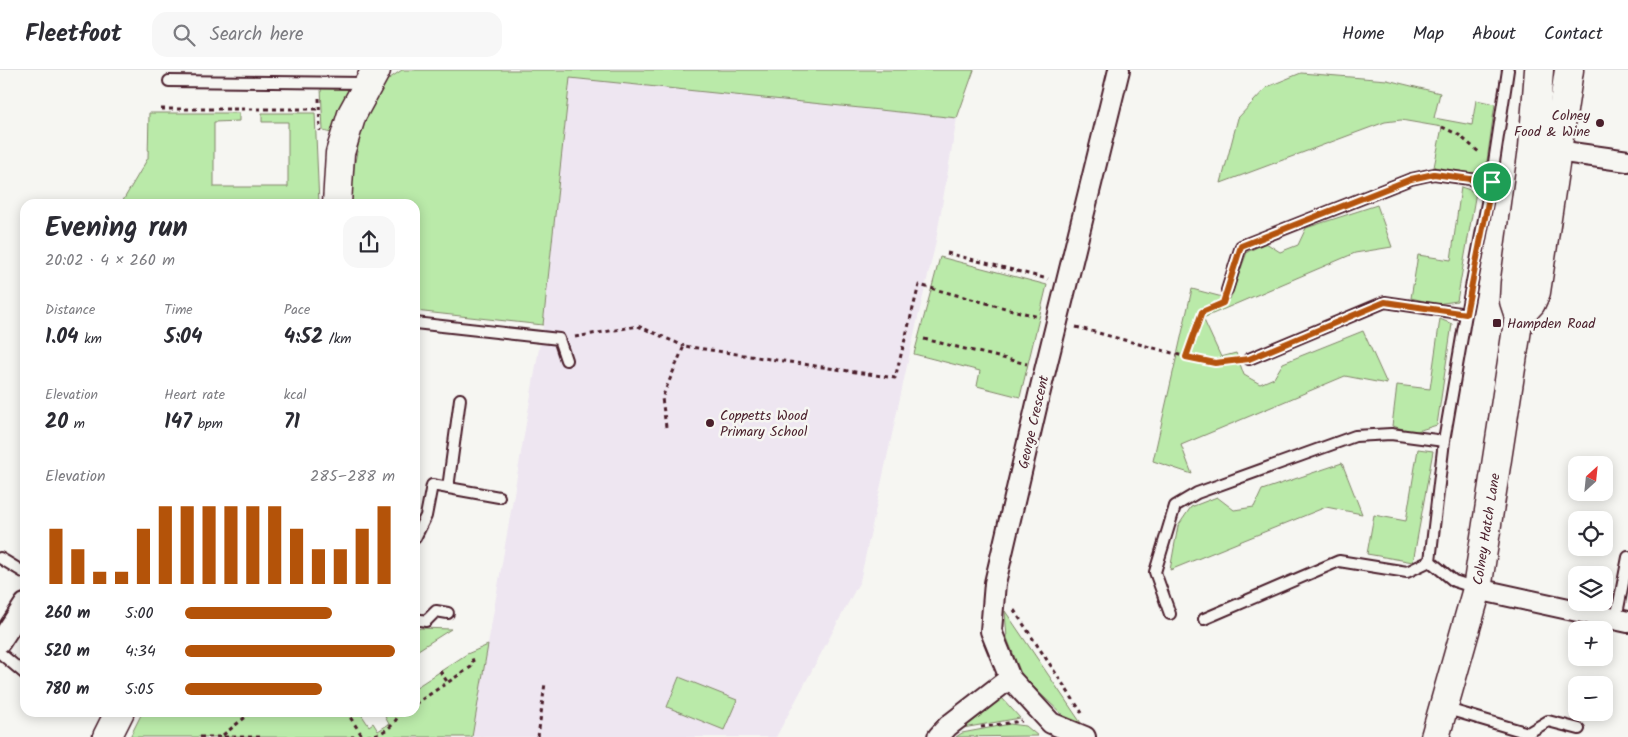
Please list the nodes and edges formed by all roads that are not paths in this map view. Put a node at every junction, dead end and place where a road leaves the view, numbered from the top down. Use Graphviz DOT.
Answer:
graph roads {
  1 [pos="1119,70"];
  2 [pos="1508,70"];
  3 [pos="1539,70"];
  4 [pos="1569,70"];
  5 [pos="372,76"];
  6 [pos="169,81"];
  7 [pos="1545,150"];
  8 [pos="1628,161"];
  9 [pos="1492,182"];
  10 [pos="337,199"];
  11 [pos="1227,290"];
  12 [pos="1466,314"];
  13 [pos="420,324"];
  14 [pos="1249,359"];
  15 [pos="566,360"];
  16 [pos="460,399"];
  17 [pos="1444,441"];
  18 [pos="448,488"];
  19 [pos="499,496"];
  20 [pos="420,528"];
  21 [pos="1628,557"];
  22 [pos="0,558"];
  23 [pos="1430,561"];
  24 [pos="20,570"];
  25 [pos="1476,589"];
  26 [pos="20,612"];
  27 [pos="448,613"];
  28 [pos="1170,614"];
  29 [pos="420,619"];
  30 [pos="1204,619"];
  31 [pos="1622,620"];
  32 [pos="0,642"];
  33 [pos="0,653"];
  34 [pos="20,670"];
  35 [pos="1010,678"];
  36 [pos="1444,708"];
  37 [pos="117,717"];
  38 [pos="1086,729"];
  39 [pos="1579,729"];
  40 [pos="107,737"];
  41 [pos="938,737"];
  42 [pos="1435,737"];
  1 -- 35 [label="street, George Crescent"];
  2 -- 9 [label="lane"];
  3 -- 7 [label="main road, Colney Hatch Lane"];
  4 -- 7 [label="main road, Colney Hatch Lane"];
  5 -- 6 [label="lane"];
  5 -- 10 [label="main road"];
  7 -- 8 [label="street"];
  7 -- 25 [label="main road, Colney Hatch Lane"];
  9 -- 11 [label="lane"];
  9 -- 12 [label="lane"];
  12 -- 14 [label="lane"];
  12 -- 17 [label="lane"];
  13 -- 15 [label="lane"];
  16 -- 18 [label="lane"];
  17 -- 23 [label="lane"];
  17 -- 28 [label="lane"];
  18 -- 19 [label="lane"];
  18 -- 20 [label="lane"];
  21 -- 31 [label="lane"];
  22 -- 24 [label="lane"];
  23 -- 25 [label="lane"];
  23 -- 30 [label="lane"];
  25 -- 31 [label="street"];
  25 -- 36 [label="main road, Colney Hatch Lane"];
  26 -- 32 [label="street"];
  27 -- 29 [label="lane"];
  33 -- 34 [label="lane"];
  35 -- 38 [label="street, George Crescent"];
  35 -- 41 [label="street"];
  36 -- 39 [label="lane"];
  36 -- 42 [label="main road, Colney Hatch Lane"];
  37 -- 40 [label="main road"];
}
